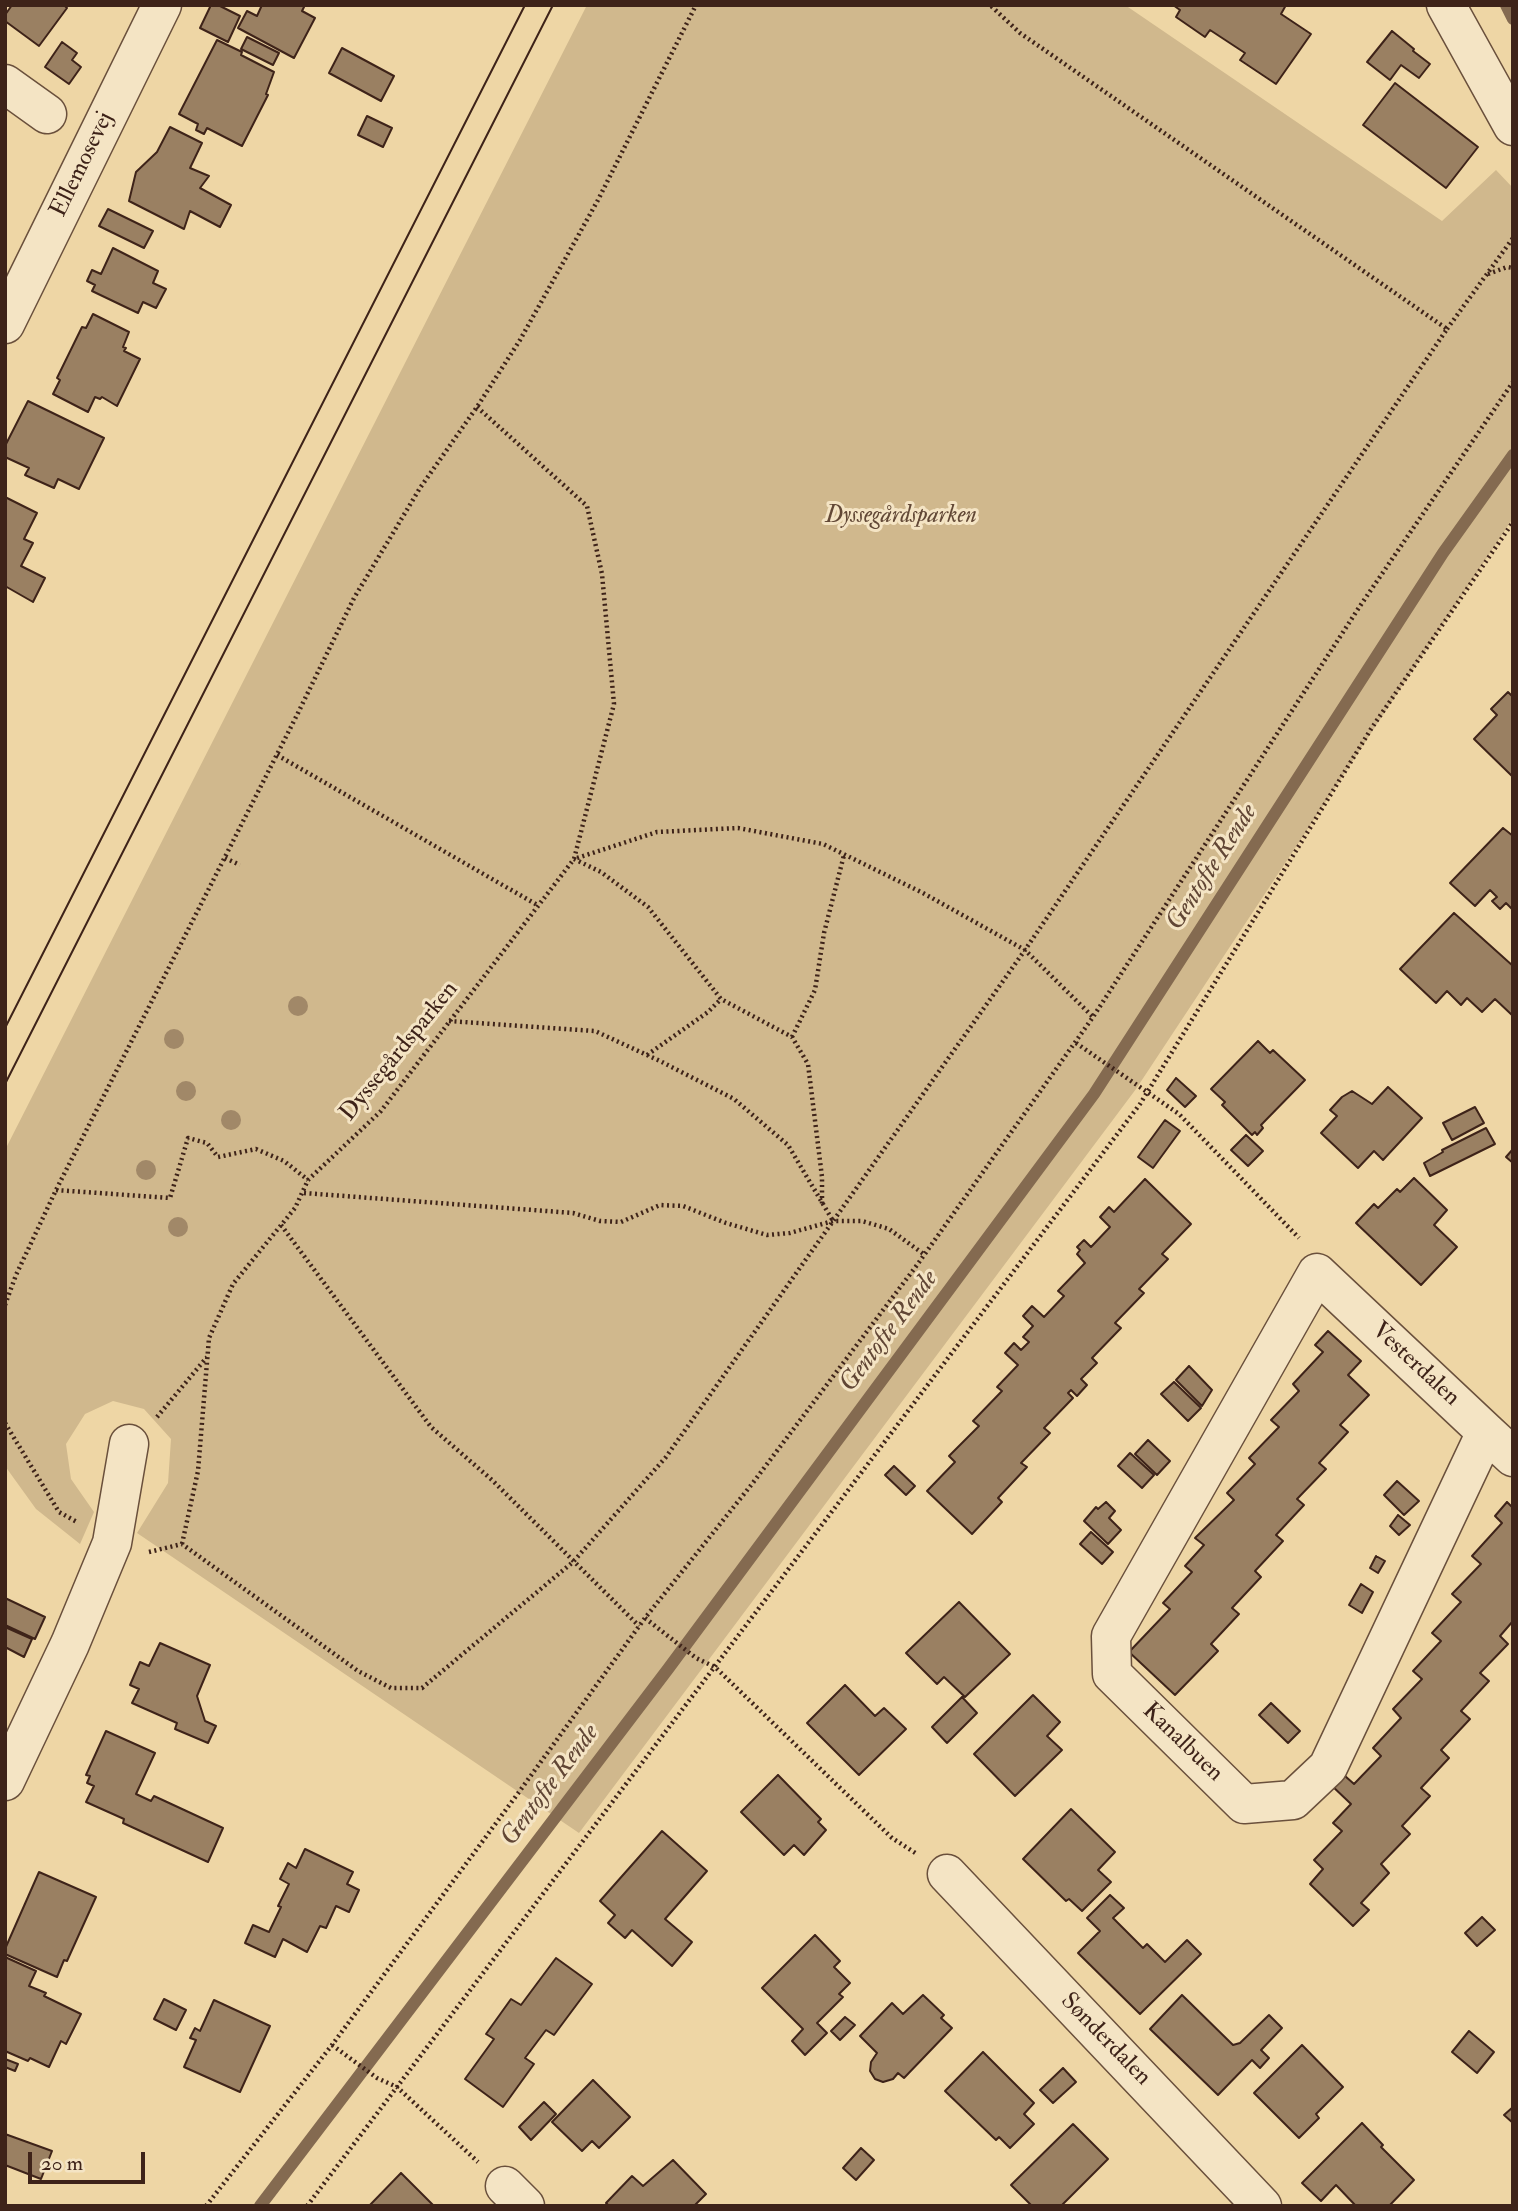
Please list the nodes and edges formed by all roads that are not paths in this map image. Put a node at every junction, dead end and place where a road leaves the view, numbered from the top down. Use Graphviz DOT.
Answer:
graph roads {
  1 [pos="162,5"];
  2 [pos="1446,5"];
  3 [pos="5,84"];
  4 [pos="47,114"];
  5 [pos="1513,127"];
  6 [pos="5,324"];
  7 [pos="1317,1273"];
  8 [pos="129,1444"];
  9 [pos="1500,1445"];
  10 [pos="5,1781"];
  11 [pos="947,1874"];
  12 [pos="1262,2206"];
  1 -- 6 [label="street, Ellemosevej"];
  2 -- 5 [label="street"];
  3 -- 4 [label="street"];
  7 -- 9 [label="street, Vesterdalen"];
  7 -- 9 [label="street, Kanalbuen"];
  8 -- 10 [label="street"];
  11 -- 12 [label="street, Sønderdalen"];
}
